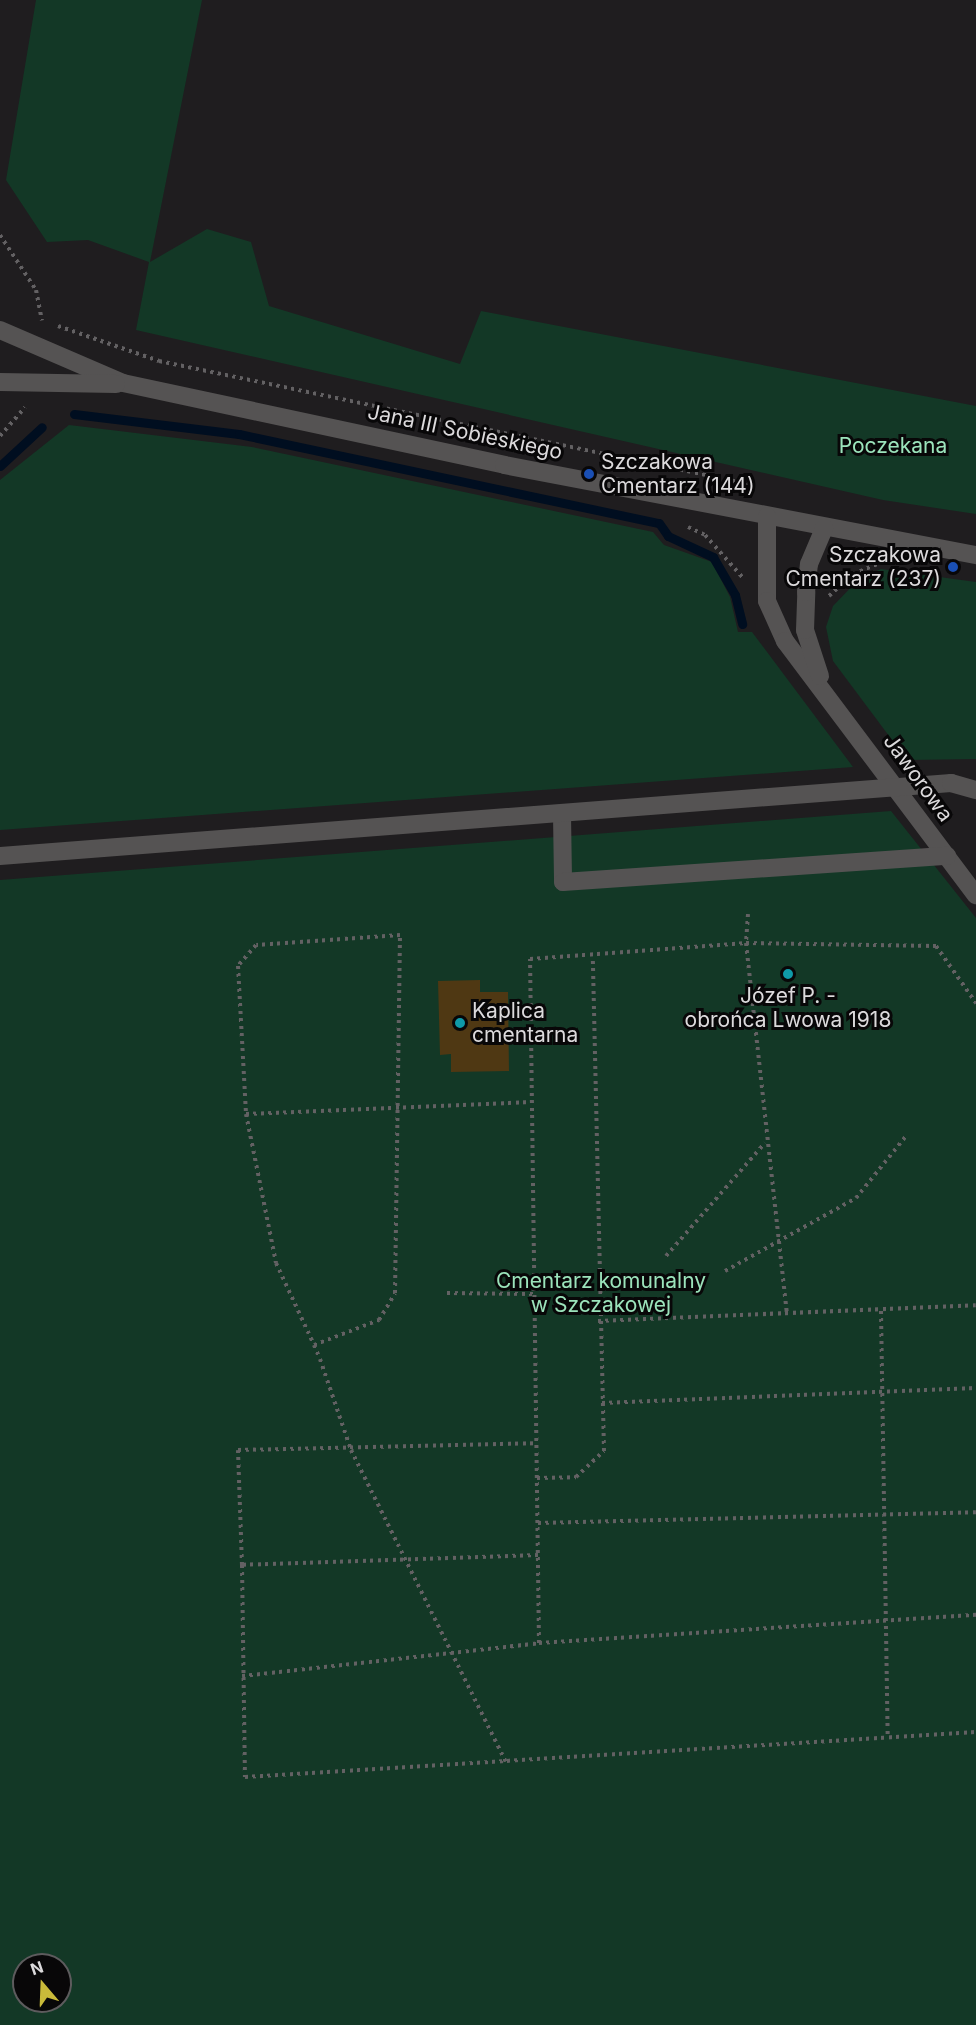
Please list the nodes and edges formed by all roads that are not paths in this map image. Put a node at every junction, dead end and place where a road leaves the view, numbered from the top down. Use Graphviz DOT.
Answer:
graph roads {
  1 [pos="0,330"];
  2 [pos="0,382"];
  3 [pos="123,383"];
  4 [pos="767,516"];
  5 [pos="824,528"];
  6 [pos="976,555"];
  7 [pos="824,687"];
  8 [pos="898,790"];
  9 [pos="976,790"];
  10 [pos="562,815"];
  11 [pos="0,856"];
  12 [pos="947,856"];
  13 [pos="976,895"];
  1 -- 3 [label="street"];
  2 -- 3 [label="street"];
  3 -- 4 [label="street, Jana III Sobieskiego"];
  4 -- 5 [label="street, Jana III Sobieskiego"];
  4 -- 7 [label="street, Jaworowa"];
  5 -- 6 [label="street, Jana III Sobieskiego"];
  5 -- 7 [label="street, Jaworowa"];
  7 -- 8 [label="street, Jaworowa"];
  8 -- 9 [label="street"];
  8 -- 10 [label="street"];
  8 -- 12 [label="street, Jaworowa"];
  10 -- 11 [label="street"];
  10 -- 12 [label="street"];
  12 -- 13 [label="street, Jaworowa"];
}
